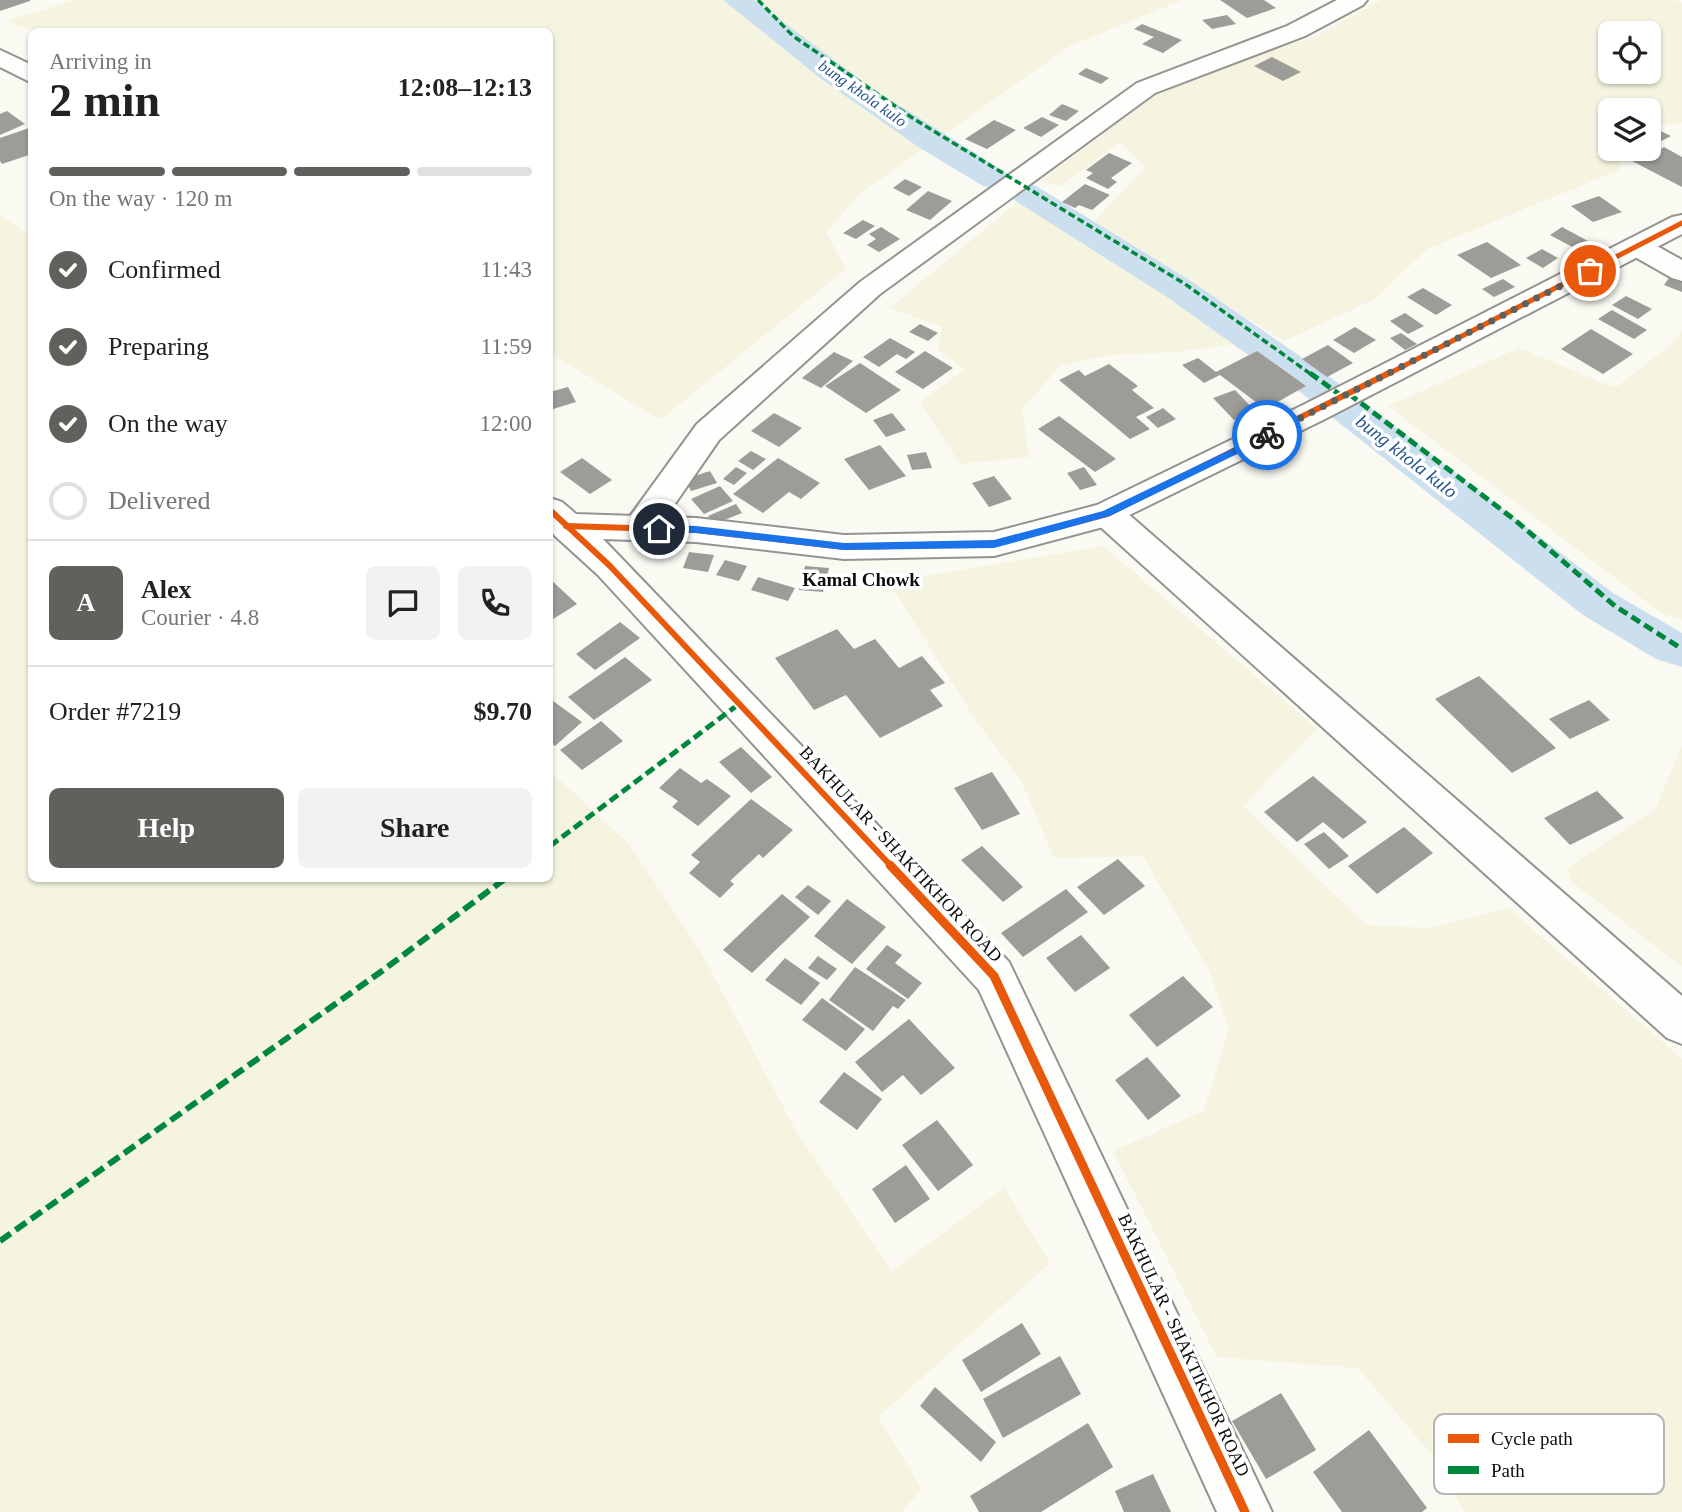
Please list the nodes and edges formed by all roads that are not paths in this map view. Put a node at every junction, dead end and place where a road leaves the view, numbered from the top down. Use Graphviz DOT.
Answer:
graph roads {
  1 [pos="1355,0"];
  2 [pos="0,57"];
  3 [pos="28,74"];
  4 [pos="1682,223"];
  5 [pos="1638,247"];
  6 [pos="1682,272"];
  7 [pos="1107,514"];
  8 [pos="558,518"];
  9 [pos="640,528"];
  10 [pos="1682,1024"];
  11 [pos="1245,1512"];
  1 -- 9 [label="street"];
  2 -- 3 [label="street"];
  4 -- 5 [label="street"];
  5 -- 6 [label="street"];
  5 -- 7 [label="street"];
  7 -- 9 [label="street"];
  7 -- 10 [label="street"];
  8 -- 9 [label="street"];
  8 -- 11 [label="street, BAKHULAR - SHAKTIKHOR ROAD"];
}
